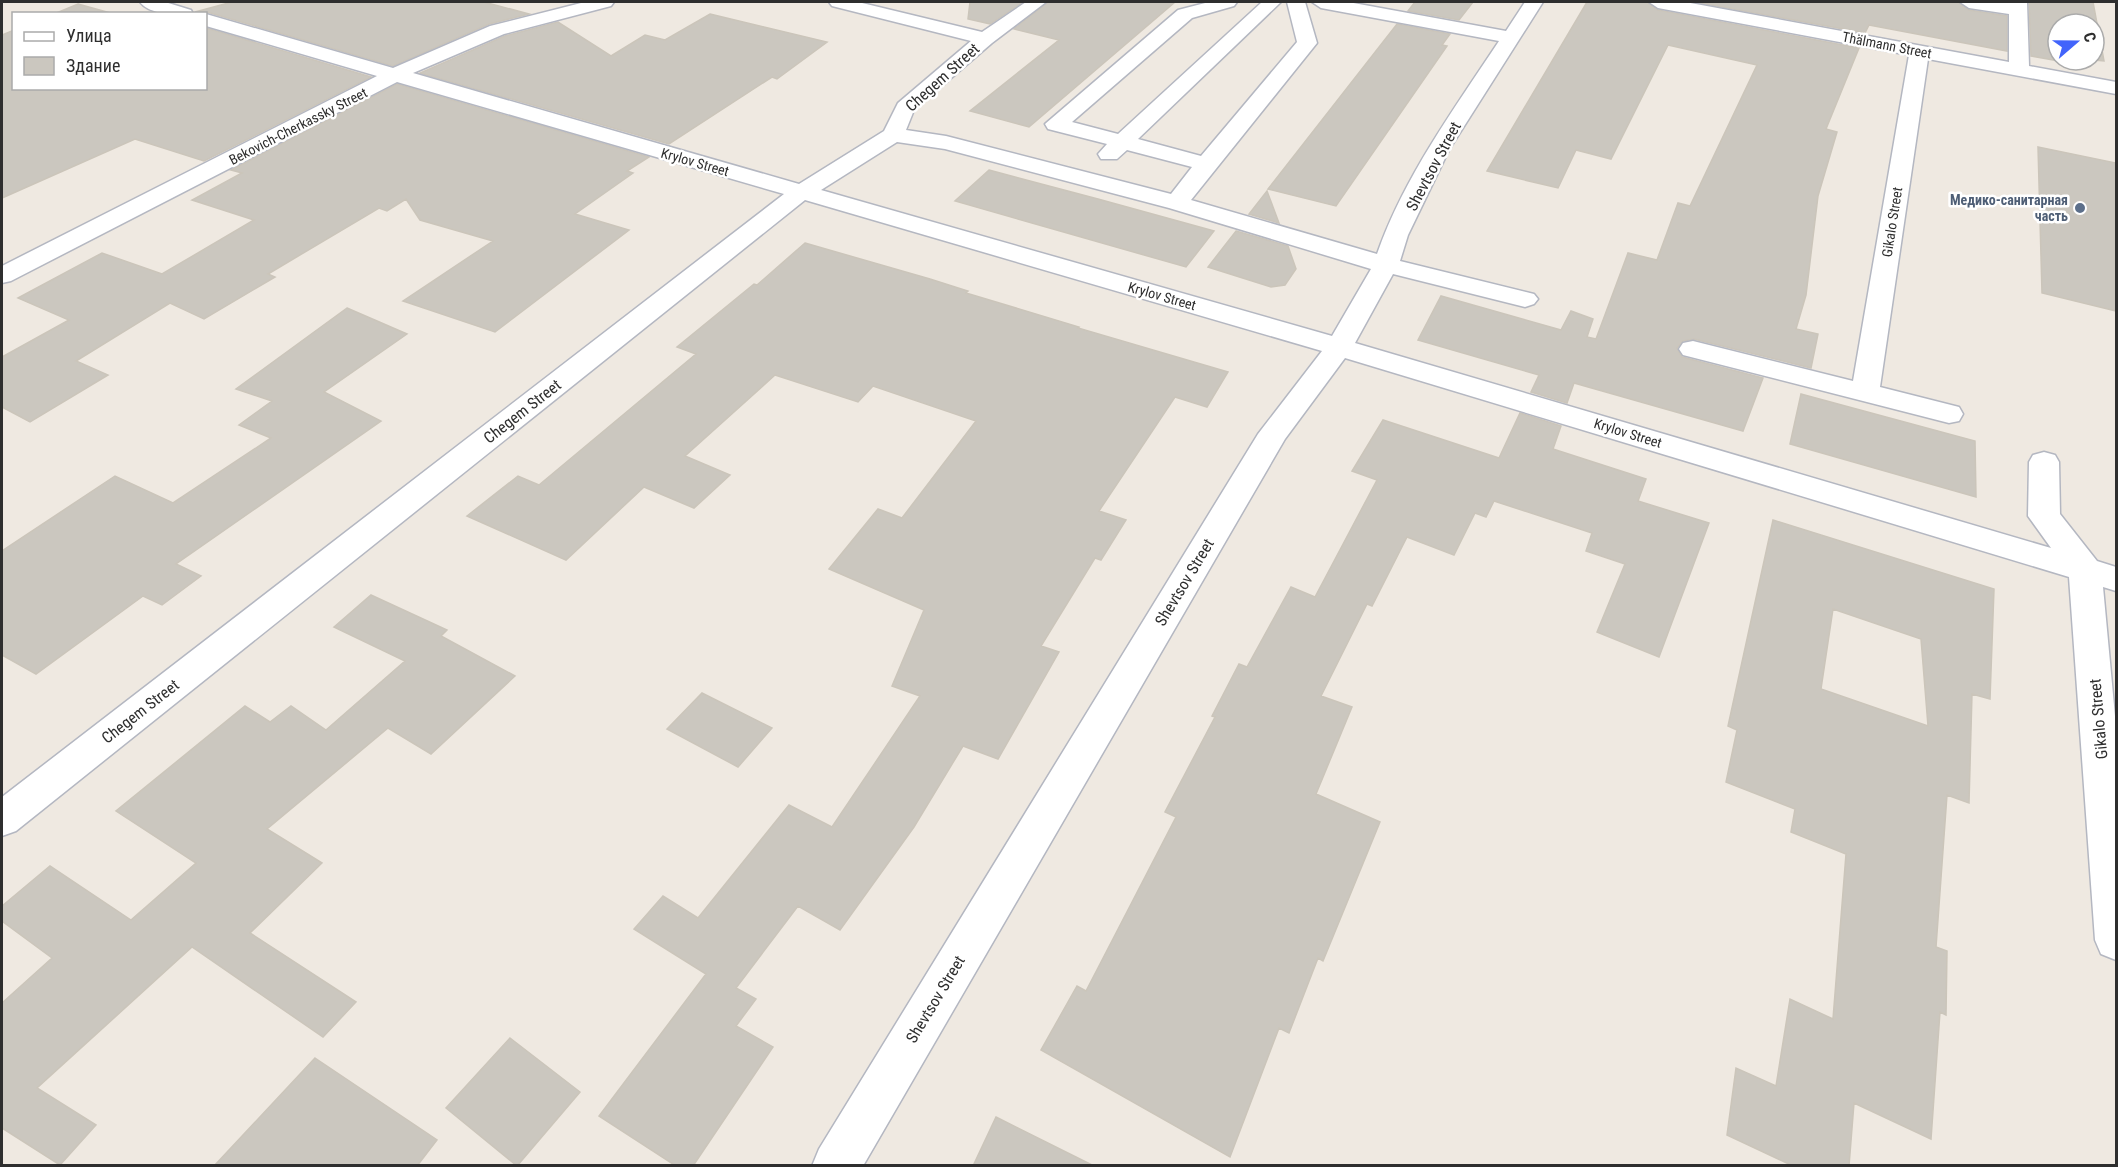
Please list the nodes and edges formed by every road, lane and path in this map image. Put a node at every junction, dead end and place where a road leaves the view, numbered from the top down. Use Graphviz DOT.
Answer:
graph roads {
  1 [pos="149,2"];
  2 [pos="604,2"];
  3 [pos="838,2"];
  4 [pos="1037,2"];
  5 [pos="1228,2"];
  6 [pos="1272,2"];
  7 [pos="1296,2"];
  8 [pos="1321,2"];
  9 [pos="1534,2"];
  10 [pos="1658,2"];
  11 [pos="1969,2"];
  12 [pos="2018,6"];
  13 [pos="178,12"];
  14 [pos="207,20"];
  15 [pos="1510,38"];
  16 [pos="985,39"];
  17 [pos="1919,51"];
  18 [pos="2019,70"];
  19 [pos="395,77"];
  20 [pos="2116,88"];
  21 [pos="893,135"];
  22 [pos="1121,141"];
  23 [pos="1206,164"];
  24 [pos="1085,180"];
  25 [pos="800,192"];
  26 [pos="1177,203"];
  27 [pos="1386,265"];
  28 [pos="2,276"];
  29 [pos="1525,299"];
  30 [pos="1340,347"];
  31 [pos="1693,349"];
  32 [pos="1865,393"];
  33 [pos="1949,414"];
  34 [pos="2044,462"];
  35 [pos="2101,574"];
  36 [pos="2,819"];
  37 [pos="2116,940"];
  38 [pos="836,1166"];
  1 -- 13 [label="street"];
  2 -- 19 [label="street, Bekovich-Cherkassky Street"];
  3 -- 16 [label="street"];
  4 -- 16 [label="street, Chegem Street"];
  5 -- 22 [label="street"];
  6 -- 22 [label="street"];
  7 -- 23 [label="street"];
  8 -- 15 [label="street"];
  9 -- 15 [label="street, Shevtsov Street"];
  10 -- 17 [label="street, Thälmann Street"];
  11 -- 12 [label="street"];
  12 -- 18 [label="street"];
  14 -- 19 [label="street, Krylov Street"];
  15 -- 27 [label="street, Shevtsov Street"];
  16 -- 21 [label="street, Chegem Street"];
  17 -- 18 [label="street, Thälmann Street"];
  17 -- 32 [label="street, Gikalo Street"];
  18 -- 20 [label="street, Thälmann Street"];
  19 -- 25 [label="street, Krylov Street"];
  19 -- 28 [label="street, Bekovich-Cherkassky Street"];
  21 -- 24 [label="street"];
  21 -- 25 [label="street, Chegem Street"];
  22 -- 23 [label="street"];
  22 -- 24 [label="street"];
  23 -- 26 [label="street"];
  24 -- 26 [label="street"];
  25 -- 30 [label="street, Krylov Street"];
  25 -- 36 [label="street, Chegem Street"];
  26 -- 27 [label="street"];
  27 -- 29 [label="street"];
  27 -- 30 [label="street, Shevtsov Street"];
  30 -- 35 [label="street, Krylov Street"];
  30 -- 38 [label="street, Shevtsov Street"];
  31 -- 32 [label="street"];
  32 -- 33 [label="street"];
  34 -- 35 [label="street"];
  35 -- 37 [label="street, Gikalo Street"];
}
